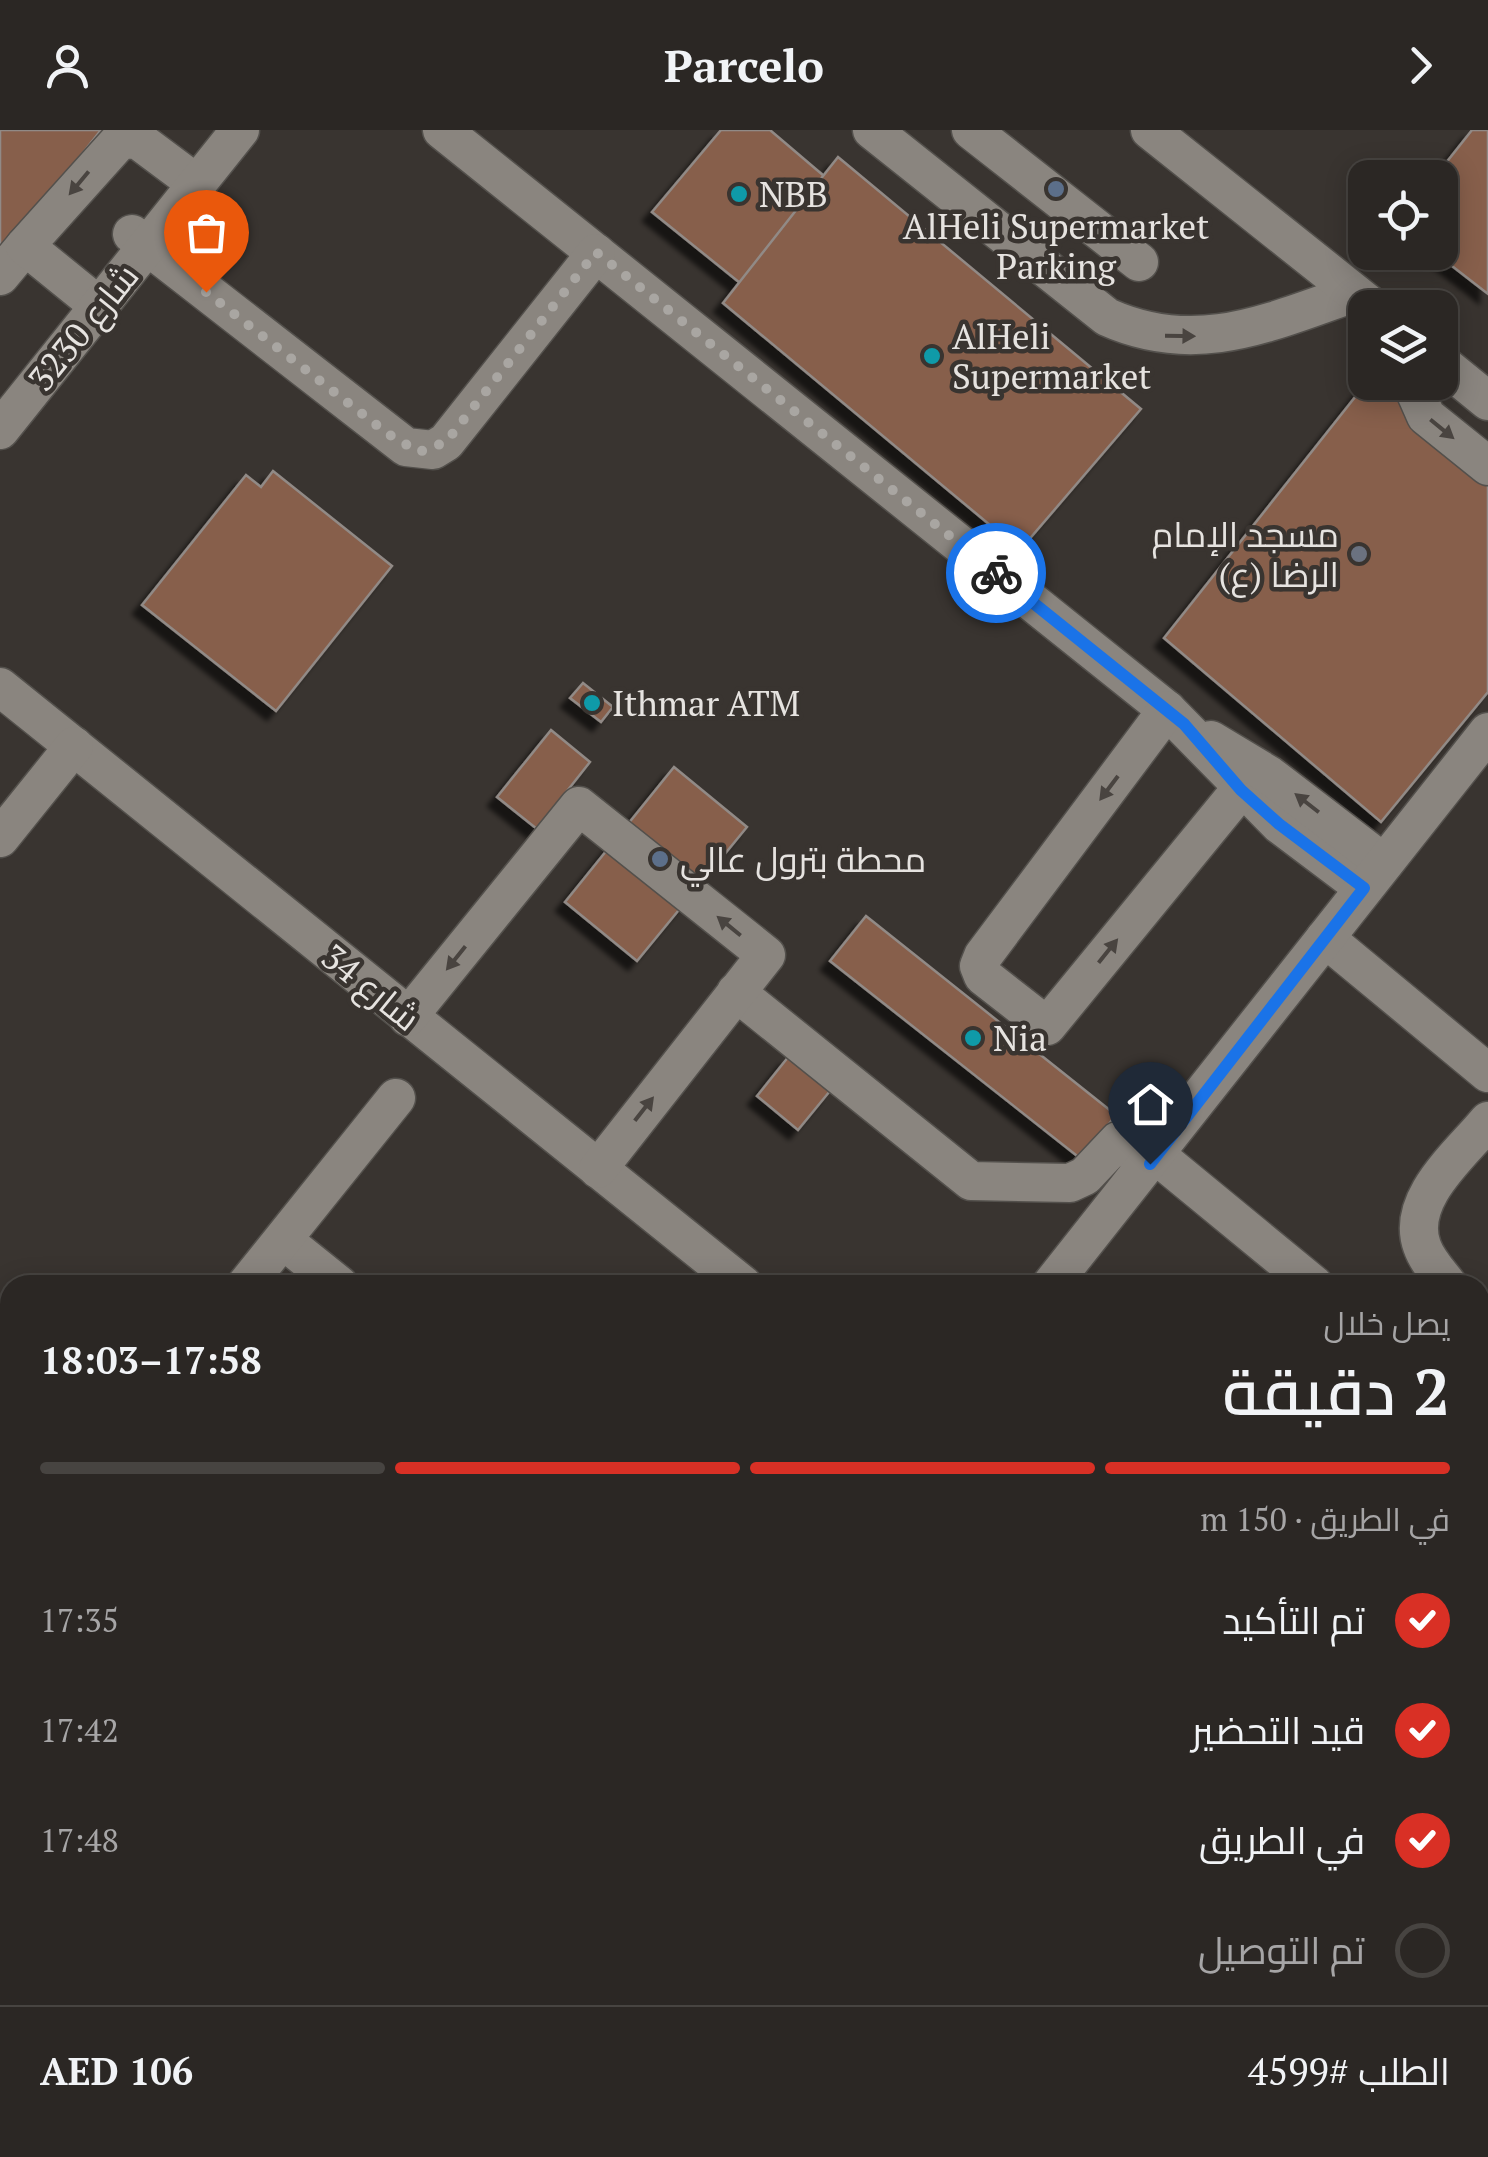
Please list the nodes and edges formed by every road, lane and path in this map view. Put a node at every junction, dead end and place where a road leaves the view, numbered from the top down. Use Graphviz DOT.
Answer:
graph roads {
  1 [pos="214,130"];
  2 [pos="240,130"];
  3 [pos="442,130"];
  4 [pos="872,130"];
  5 [pos="970,130"];
  6 [pos="1150,130"];
  7 [pos="189,178"];
  8 [pos="1087,224"];
  9 [pos="140,240"];
  10 [pos="26,246"];
  11 [pos="596,252"];
  12 [pos="1139,262"];
  13 [pos="1048,271"];
  14 [pos="0,276"];
  15 [pos="1350,290"];
  16 [pos="92,300"];
  17 [pos="1348,304"];
  18 [pos="1458,377"];
  19 [pos="0,396"];
  20 [pos="1419,400"];
  21 [pos="1488,401"];
  22 [pos="0,430"];
  23 [pos="1488,466"];
  24 [pos="0,687"];
  25 [pos="1175,717"];
  26 [pos="1488,732"];
  27 [pos="74,746"];
  28 [pos="1241,790"];
  29 [pos="0,838"];
  30 [pos="1374,875"];
  31 [pos="1325,938"];
  32 [pos="736,992"];
  33 [pos="408,1017"];
  34 [pos="1488,1074"];
  35 [pos="396,1098"];
  36 [pos="1488,1121"];
  37 [pos="1153,1160"];
  38 [pos="598,1169"];
  39 [pos="282,1240"];
  40 [pos="254,1275"];
  41 [pos="326,1275"];
  42 [pos="730,1275"];
  43 [pos="1058,1275"];
  44 [pos="1301,1275"];
  45 [pos="1441,1275"];
  1 -- 7 [label="street, شارع 3230"];
  2 -- 7 [label="street, شارع 3230"];
  3 -- 11 [label="street"];
  4 -- 13 [label="street"];
  5 -- 8 [label="street"];
  6 -- 15 [label="street"];
  7 -- 9 [label="street, شارع 3230"];
  7 -- 10 [label="street, one-way"];
  8 -- 12 [label="street"];
  8 -- 13 [label="street"];
  9 -- 11 [label="street"];
  9 -- 16 [label="street, شارع 3230"];
  10 -- 14 [label="street"];
  10 -- 16 [label="street"];
  11 -- 25 [label="street"];
  13 -- 17 [label="street, one-way"];
  16 -- 19 [label="street, شارع 3230"];
  16 -- 22 [label="street, شارع 3230"];
  18 -- 21 [label="street"];
  20 -- 23 [label="street, one-way"];
  24 -- 27 [label="street, شارع 34"];
  25 -- 28 [label="street"];
  25 -- 28 [label="street, one-way"];
  30 -- 25 [label="street, one-way"];
  26 -- 30 [label="street"];
  27 -- 29 [label="street"];
  27 -- 33 [label="street, شارع 34"];
  28 -- 30 [label="street"];
  30 -- 31 [label="street"];
  31 -- 34 [label="street"];
  31 -- 37 [label="street"];
  32 -- 33 [label="street, one-way"];
  32 -- 37 [label="street"];
  38 -- 32 [label="street, one-way"];
  33 -- 38 [label="street, شارع 34"];
  35 -- 39 [label="street"];
  36 -- 45 [label="street"];
  37 -- 43 [label="street"];
  37 -- 44 [label="street"];
  38 -- 42 [label="street, شارع 34"];
  39 -- 40 [label="street"];
  39 -- 41 [label="street"];
}
